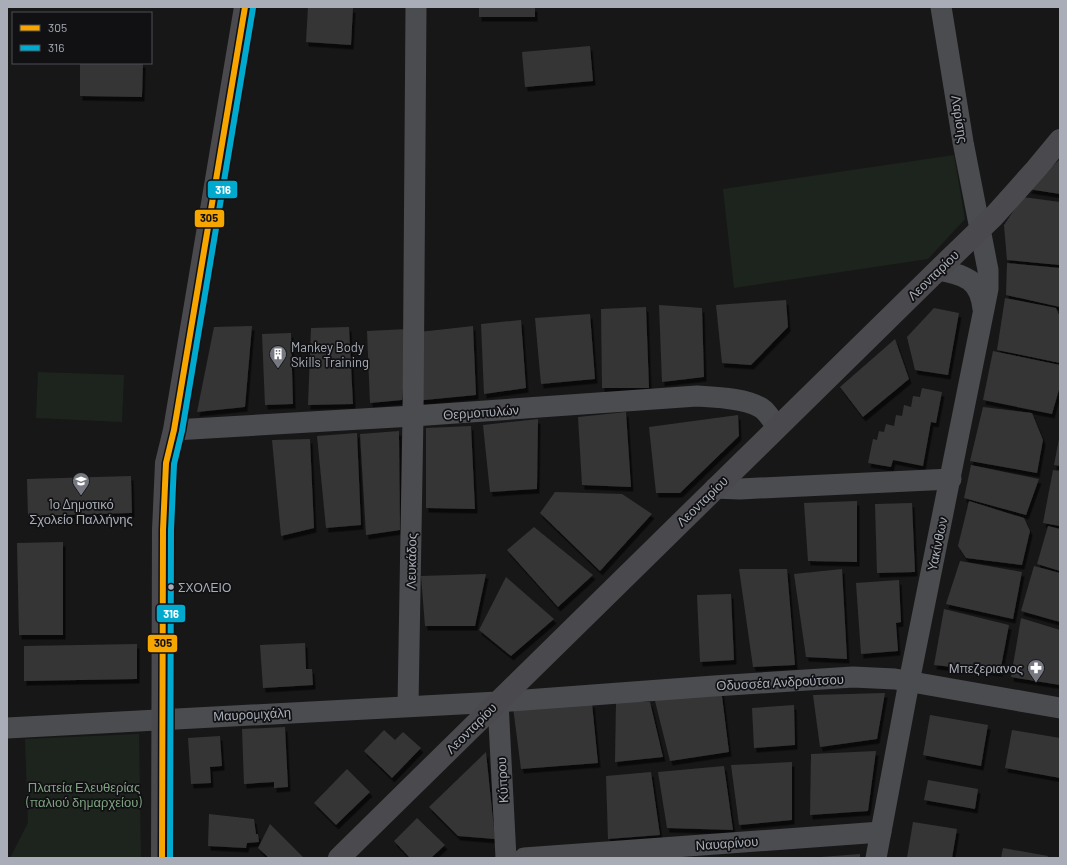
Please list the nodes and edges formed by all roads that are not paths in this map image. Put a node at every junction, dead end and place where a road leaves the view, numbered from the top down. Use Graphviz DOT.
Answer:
graph roads {
  1 [pos="245,7"];
  2 [pos="416,7"];
  3 [pos="941,7"];
  4 [pos="1060,140"];
  5 [pos="980,230"];
  6 [pos="938,270"];
  7 [pos="983,310"];
  8 [pos="414,416"];
  9 [pos="778,427"];
  10 [pos="174,430"];
  11 [pos="951,479"];
  12 [pos="716,488"];
  13 [pos="521,678"];
  14 [pos="909,682"];
  15 [pos="534,699"];
  16 [pos="498,702"];
  17 [pos="408,706"];
  18 [pos="1060,708"];
  19 [pos="163,719"];
  20 [pos="7,728"];
  21 [pos="881,832"];
  22 [pos="162,858"];
  23 [pos="339,858"];
  24 [pos="506,858"];
  25 [pos="524,858"];
  26 [pos="876,858"];
  1 -- 10 [label="street"];
  2 -- 8 [label="street, Λευκάδος"];
  3 -- 5 [label="street, Λαρίσης"];
  4 -- 5 [label="street, Λεονταρίου"];
  5 -- 6 [label="street, Λεονταρίου"];
  5 -- 7 [label="street, Υακίνθων"];
  6 -- 7 [label="street"];
  6 -- 9 [label="street, Λεονταρίου"];
  7 -- 11 [label="street, Υακίνθων"];
  8 -- 9 [label="street, Θερμοπυλών"];
  8 -- 10 [label="street, Θερμοπυλών"];
  8 -- 17 [label="street, Λευκάδος"];
  9 -- 12 [label="street, Λεονταρίου"];
  10 -- 19 [label="street"];
  11 -- 12 [label="street"];
  11 -- 14 [label="street, Υακίνθων"];
  12 -- 13 [label="street, Λεονταρίου"];
  13 -- 15 [label="street"];
  13 -- 16 [label="street, Λεονταρίου"];
  14 -- 15 [label="street, Οδυσσέα Ανδρούτσου"];
  14 -- 18 [label="street, Οδυσσέα Ανδρούτσου"];
  14 -- 21 [label="street, Υακίνθων"];
  15 -- 16 [label="street, Οδυσσέα Ανδρούτσου"];
  16 -- 17 [label="street, Μαυρομιχάλη"];
  16 -- 23 [label="street, Λεονταρίου"];
  16 -- 24 [label="street, Κύπρου"];
  17 -- 19 [label="street, Μαυρομιχάλη"];
  19 -- 20 [label="street, Μαυρομιχάλη"];
  19 -- 22 [label="street"];
  21 -- 25 [label="street, Ναυαρίνου"];
  21 -- 26 [label="street, Υακίνθων"];
}
